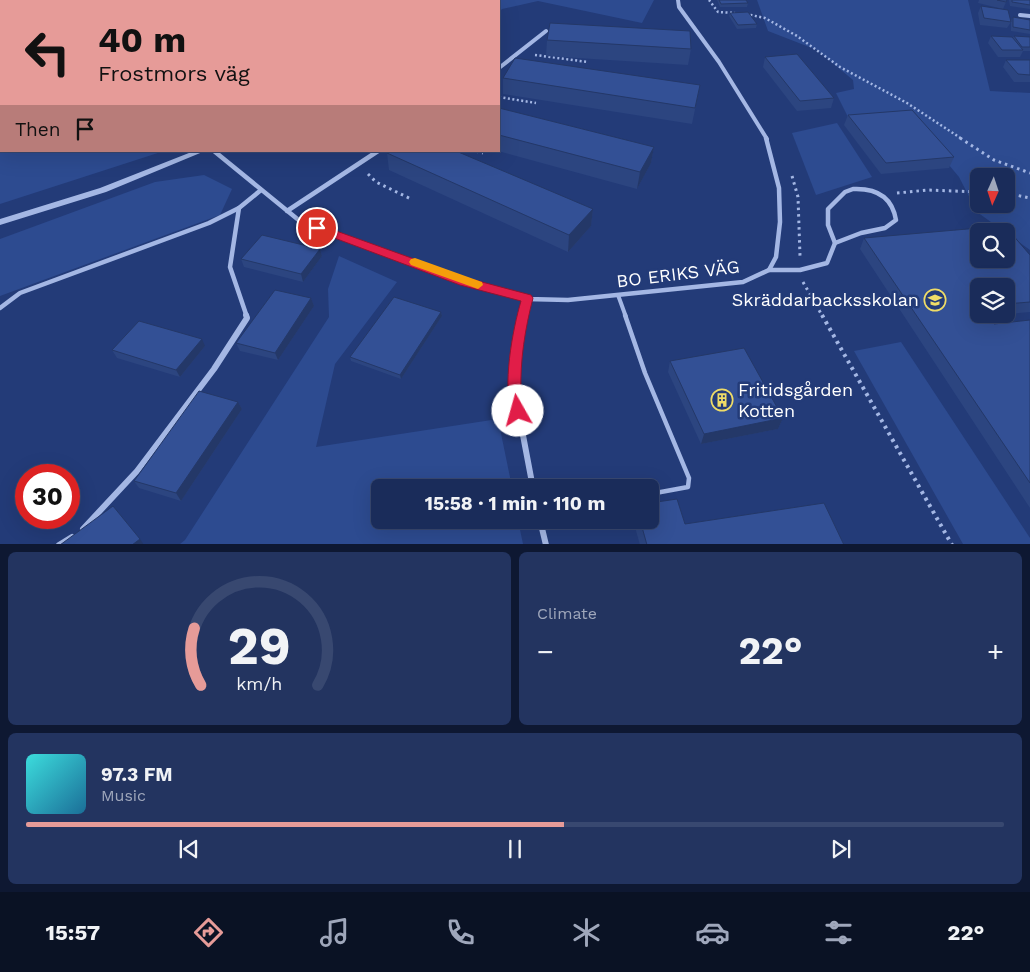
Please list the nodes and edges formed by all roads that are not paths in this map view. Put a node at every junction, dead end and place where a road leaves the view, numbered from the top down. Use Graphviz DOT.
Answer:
graph roads {
  1 [pos="678,0"];
  2 [pos="1020,15"];
  3 [pos="1030,16"];
  4 [pos="546,31"];
  5 [pos="500,67"];
  6 [pos="198,152"];
  7 [pos="215,152"];
  8 [pos="377,152"];
  9 [pos="261,190"];
  10 [pos="239,208"];
  11 [pos="287,211"];
  12 [pos="0,222"];
  13 [pos="835,243"];
  14 [pos="769,270"];
  15 [pos="618,295"];
  16 [pos="527,298"];
  17 [pos="0,308"];
  18 [pos="531,479"];
  19 [pos="659,492"];
  20 [pos="542,529"];
  21 [pos="59,544"];
  22 [pos="546,544"];
  1 -- 14 [label="street"];
  2 -- 3 [label="street"];
  4 -- 5 [label="street"];
  6 -- 12 [label="street"];
  7 -- 9 [label="street, BO ERIKS VÄG"];
  8 -- 11 [label="street"];
  9 -- 10 [label="street"];
  9 -- 11 [label="street, BO ERIKS VÄG"];
  10 -- 17 [label="street"];
  10 -- 21 [label="street"];
  11 -- 16 [label="street, BO ERIKS VÄG"];
  13 -- 13 [label="street"];
  13 -- 14 [label="street"];
  14 -- 15 [label="street, BO ERIKS VÄG"];
  15 -- 16 [label="street, BO ERIKS VÄG"];
  15 -- 19 [label="lane"];
  16 -- 18 [label="street"];
  20 -- 22 [label="street"];
}
